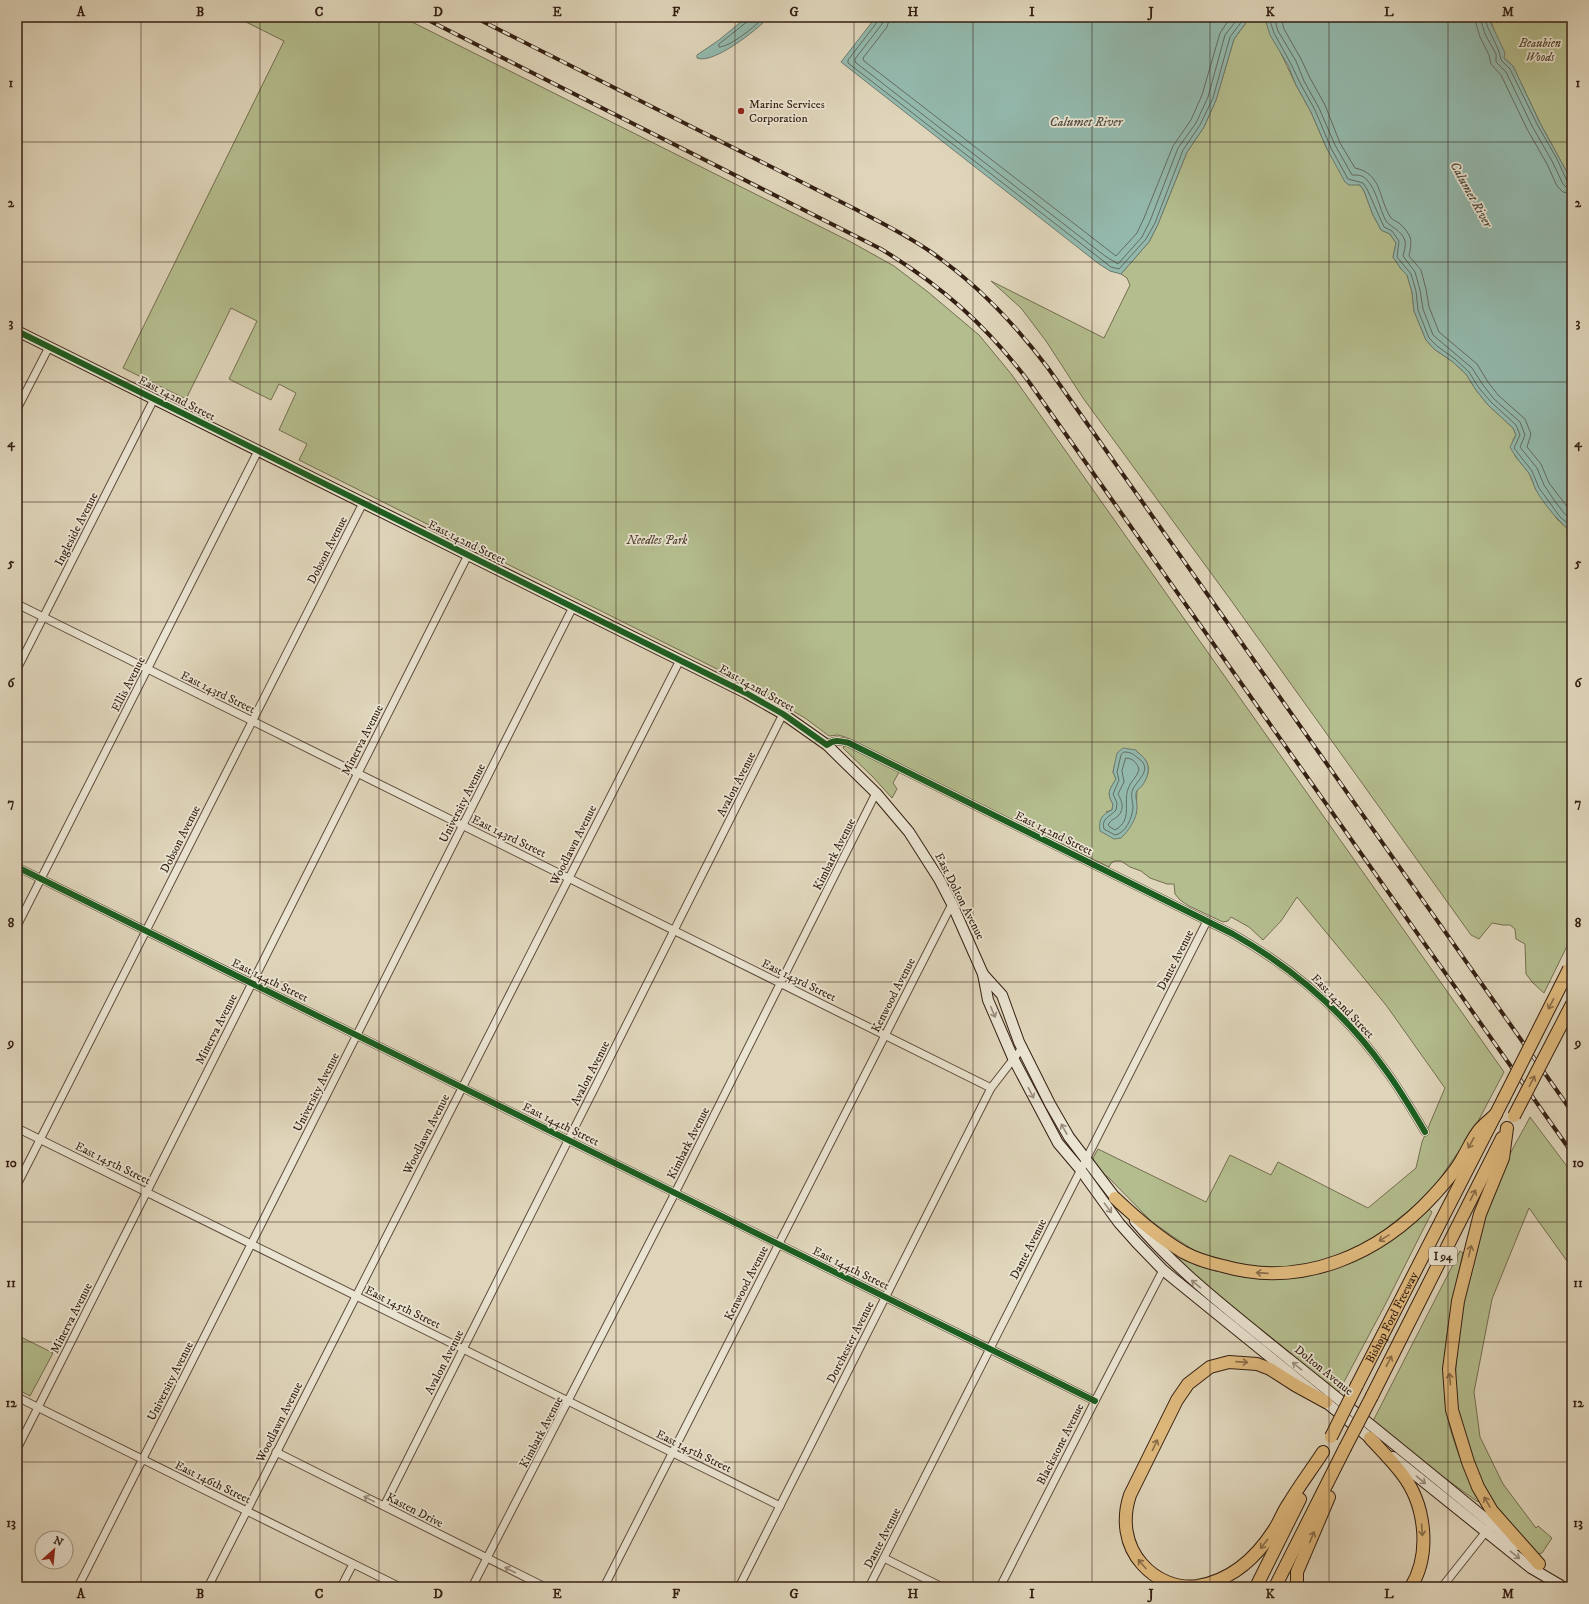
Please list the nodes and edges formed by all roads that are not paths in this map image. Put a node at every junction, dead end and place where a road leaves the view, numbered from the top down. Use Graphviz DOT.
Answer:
graph roads {
  1 [pos="17,331"];
  2 [pos="49,346"];
  3 [pos="154,399"];
  4 [pos="17,409"];
  5 [pos="258,451"];
  6 [pos="363,503"];
  7 [pos="468,555"];
  8 [pos="17,604"];
  9 [pos="574,607"];
  10 [pos="43,618"];
  11 [pos="680,660"];
  12 [pos="147,669"];
  13 [pos="17,670"];
  14 [pos="783,714"];
  15 [pos="252,721"];
  16 [pos="827,745"];
  17 [pos="357,774"];
  18 [pos="876,793"];
  19 [pos="463,826"];
  20 [pos="17,867"];
  21 [pos="568,878"];
  22 [pos="41,879"];
  23 [pos="952,904"];
  24 [pos="1207,921"];
  25 [pos="17,926"];
  26 [pos="146,931"];
  27 [pos="675,931"];
  28 [pos="1570,966"];
  29 [pos="983,974"];
  30 [pos="252,983"];
  31 [pos="780,984"];
  32 [pos="1572,1004"];
  33 [pos="357,1035"];
  34 [pos="885,1035"];
  35 [pos="1022,1048"];
  36 [pos="1013,1058"];
  37 [pos="462,1087"];
  38 [pos="991,1088"];
  39 [pos="1496,1114"];
  40 [pos="17,1128"];
  41 [pos="1507,1128"];
  42 [pos="1425,1132"];
  43 [pos="40,1139"];
  44 [pos="568,1140"];
  45 [pos="1086,1161"];
  46 [pos="1080,1170"];
  47 [pos="17,1185"];
  48 [pos="147,1192"];
  49 [pos="675,1193"];
  50 [pos="1115,1198"];
  51 [pos="251,1244"];
  52 [pos="779,1244"];
  53 [pos="1163,1270"];
  54 [pos="356,1296"];
  55 [pos="885,1297"];
  56 [pos="463,1349"];
  57 [pos="990,1349"];
  58 [pos="17,1397"];
  59 [pos="569,1401"];
  60 [pos="1094,1401"];
  61 [pos="1326,1402"];
  62 [pos="38,1407"];
  63 [pos="1370,1438"];
  64 [pos="17,1449"];
  65 [pos="276,1452"];
  66 [pos="1323,1452"];
  67 [pos="673,1453"];
  68 [pos="142,1459"];
  69 [pos="1339,1460"];
  70 [pos="384,1506"];
  71 [pos="780,1506"];
  72 [pos="246,1511"];
  73 [pos="1488,1528"];
  74 [pos="487,1558"];
  75 [pos="884,1558"];
  76 [pos="353,1564"];
  77 [pos="1539,1564"];
  78 [pos="1561,1586"];
  79 [pos="78,1587"];
  80 [pos="208,1587"];
  81 [pos="341,1587"];
  82 [pos="400,1587"];
  83 [pos="472,1587"];
  84 [pos="545,1587"];
  85 [pos="604,1587"];
  86 [pos="739,1587"];
  87 [pos="869,1587"];
  88 [pos="942,1587"];
  89 [pos="1000,1587"];
  90 [pos="1256,1587"];
  91 [pos="1275,1587"];
  92 [pos="1297,1587"];
  93 [pos="1411,1587"];
  94 [pos="1442,1587"];
  1 -- 2 [label="street, East 142nd Street"];
  2 -- 3 [label="street, East 142nd Street"];
  2 -- 4 [label="street"];
  3 -- 5 [label="street, East 142nd Street"];
  3 -- 10 [label="street, Ingleside Avenue"];
  5 -- 6 [label="street, East 142nd Street"];
  5 -- 12 [label="street, Ellis Avenue"];
  6 -- 7 [label="street, East 142nd Street"];
  6 -- 15 [label="street, Dobson Avenue"];
  7 -- 9 [label="street, East 142nd Street"];
  7 -- 17 [label="street, Minerva Avenue"];
  8 -- 10 [label="street, East 143rd Street"];
  9 -- 11 [label="street, East 142nd Street"];
  9 -- 19 [label="street, University Avenue"];
  10 -- 12 [label="street, East 143rd Street"];
  10 -- 13 [label="street, Ingleside Avenue"];
  11 -- 14 [label="street, East 142nd Street"];
  11 -- 21 [label="street, Woodlawn Avenue"];
  12 -- 15 [label="street, East 143rd Street"];
  12 -- 22 [label="street, Ellis Avenue"];
  14 -- 16 [label="street, East 142nd Street"];
  14 -- 27 [label="street, Avalon Avenue"];
  15 -- 17 [label="street, East 143rd Street"];
  15 -- 26 [label="street, Dobson Avenue"];
  16 -- 18 [label="street, East Dolton Avenue"];
  16 -- 24 [label="street, East 142nd Street"];
  17 -- 19 [label="street, East 143rd Street"];
  17 -- 30 [label="street, Minerva Avenue"];
  18 -- 23 [label="street, East Dolton Avenue"];
  18 -- 31 [label="street, Kimbark Avenue"];
  19 -- 21 [label="street, East 143rd Street"];
  19 -- 33 [label="street, University Avenue"];
  20 -- 22 [label="street, East 144th Street"];
  21 -- 27 [label="street, East 143rd Street"];
  21 -- 37 [label="street, Woodlawn Avenue"];
  22 -- 25 [label="street, Ellis Avenue"];
  22 -- 26 [label="street, East 144th Street"];
  23 -- 29 [label="street, East Dolton Avenue"];
  23 -- 34 [label="street, Kenwood Avenue"];
  24 -- 42 [label="street, East 142nd Street"];
  24 -- 45 [label="street, Dante Avenue"];
  26 -- 30 [label="street, East 144th Street"];
  26 -- 43 [label="street, Dobson Avenue"];
  27 -- 31 [label="street, East 143rd Street"];
  27 -- 44 [label="street, Avalon Avenue"];
  28 -- 39 [label="highway, Bishop Ford Freeway / I 94, one-way, bridge"];
  29 -- 35 [label="street, East Dolton Avenue"];
  29 -- 36 [label="street, East Dolton Avenue, one-way"];
  30 -- 33 [label="street, East 144th Street"];
  30 -- 48 [label="street, Minerva Avenue"];
  31 -- 34 [label="street, East 143rd Street"];
  31 -- 49 [label="street, Kimbark Avenue"];
  41 -- 32 [label="highway, Bishop Ford Freeway / I 94, one-way, bridge"];
  33 -- 37 [label="street, East 144th Street"];
  33 -- 51 [label="street, University Avenue"];
  34 -- 38 [label="street, East 143rd Street"];
  34 -- 52 [label="street, Kenwood Avenue"];
  35 -- 36 [label="street, Dorchester Avenue"];
  45 -- 35 [label="street, East Dolton Avenue, one-way"];
  36 -- 38 [label="street, Dorchester Avenue"];
  36 -- 46 [label="street, East Dolton Avenue, one-way"];
  37 -- 44 [label="street, East 144th Street"];
  37 -- 54 [label="street, Woodlawn Avenue"];
  38 -- 55 [label="street, Dorchester Avenue"];
  39 -- 50 [label="highway, one-way"];
  39 -- 66 [label="highway, Bishop Ford Freeway / I 94, bridge"];
  40 -- 43 [label="street, East 145th Street"];
  69 -- 41 [label="highway, Bishop Ford Freeway / I 94, one-way, bridge"];
  77 -- 41 [label="highway, one-way"];
  43 -- 47 [label="street, Dobson Avenue"];
  43 -- 48 [label="street, East 145th Street"];
  44 -- 49 [label="street, East 144th Street"];
  44 -- 56 [label="street, Avalon Avenue"];
  45 -- 46 [label="street, Dante Avenue"];
  45 -- 50 [label="street, Dolton Avenue"];
  46 -- 53 [label="street, Dolton Avenue, one-way"];
  46 -- 57 [label="street, Dante Avenue"];
  48 -- 51 [label="street, East 145th Street"];
  48 -- 62 [label="street, Minerva Avenue"];
  49 -- 52 [label="street, East 144th Street"];
  49 -- 59 [label="street, Kimbark Avenue"];
  73 -- 50 [label="street, Dolton Avenue, one-way"];
  51 -- 54 [label="street, East 145th Street"];
  51 -- 68 [label="street, University Avenue"];
  52 -- 55 [label="street, East 144th Street"];
  52 -- 67 [label="street, Kenwood Avenue"];
  53 -- 60 [label="street, Blackstone Avenue"];
  53 -- 61 [label="street, Dolton Avenue"];
  54 -- 56 [label="street, East 145th Street"];
  54 -- 65 [label="street, Woodlawn Avenue"];
  55 -- 57 [label="street, East 144th Street"];
  55 -- 71 [label="street, Dorchester Avenue"];
  56 -- 59 [label="street, East 145th Street"];
  56 -- 70 [label="street, Avalon Avenue"];
  57 -- 60 [label="street, East 144th Street"];
  57 -- 75 [label="street, Dante Avenue"];
  58 -- 62 [label="street, East 146th Street"];
  59 -- 67 [label="street, East 145th Street"];
  59 -- 74 [label="street, Kimbark Avenue"];
  60 -- 89 [label="street, Blackstone Avenue"];
  61 -- 63 [label="street, Dolton Avenue"];
  66 -- 61 [label="highway, one-way"];
  62 -- 64 [label="street, Minerva Avenue"];
  62 -- 68 [label="street, East 146th Street"];
  63 -- 73 [label="street, Dolton Avenue, one-way"];
  63 -- 93 [label="highway, one-way"];
  70 -- 65 [label="street, Kasten Drive, one-way"];
  65 -- 72 [label="street, Woodlawn Avenue"];
  66 -- 90 [label="highway, Bishop Ford Freeway / I 94"];
  67 -- 71 [label="street, East 145th Street"];
  67 -- 85 [label="street, Kenwood Avenue"];
  68 -- 72 [label="street, East 146th Street"];
  68 -- 79 [label="street, University Avenue"];
  69 -- 91 [label="highway, Bishop Ford Freeway / I 94"];
  92 -- 69 [label="highway, one-way"];
  70 -- 74 [label="street, Kasten Drive"];
  71 -- 86 [label="street, Dorchester Avenue"];
  72 -- 76 [label="street, East 146th Street"];
  72 -- 80 [label="street, Woodlawn Avenue"];
  73 -- 77 [label="street, Dolton Avenue"];
  73 -- 78 [label="street, Dolton Avenue, one-way"];
  73 -- 94 [label="street"];
  74 -- 83 [label="street, Kimbark Avenue"];
  84 -- 74 [label="street, Kasten Drive, one-way"];
  75 -- 87 [label="street, Dante Avenue"];
  75 -- 88 [label="street"];
  76 -- 81 [label="street"];
  76 -- 82 [label="street, East 146th Street"];
  77 -- 78 [label="street, Dolton Avenue"];
}
